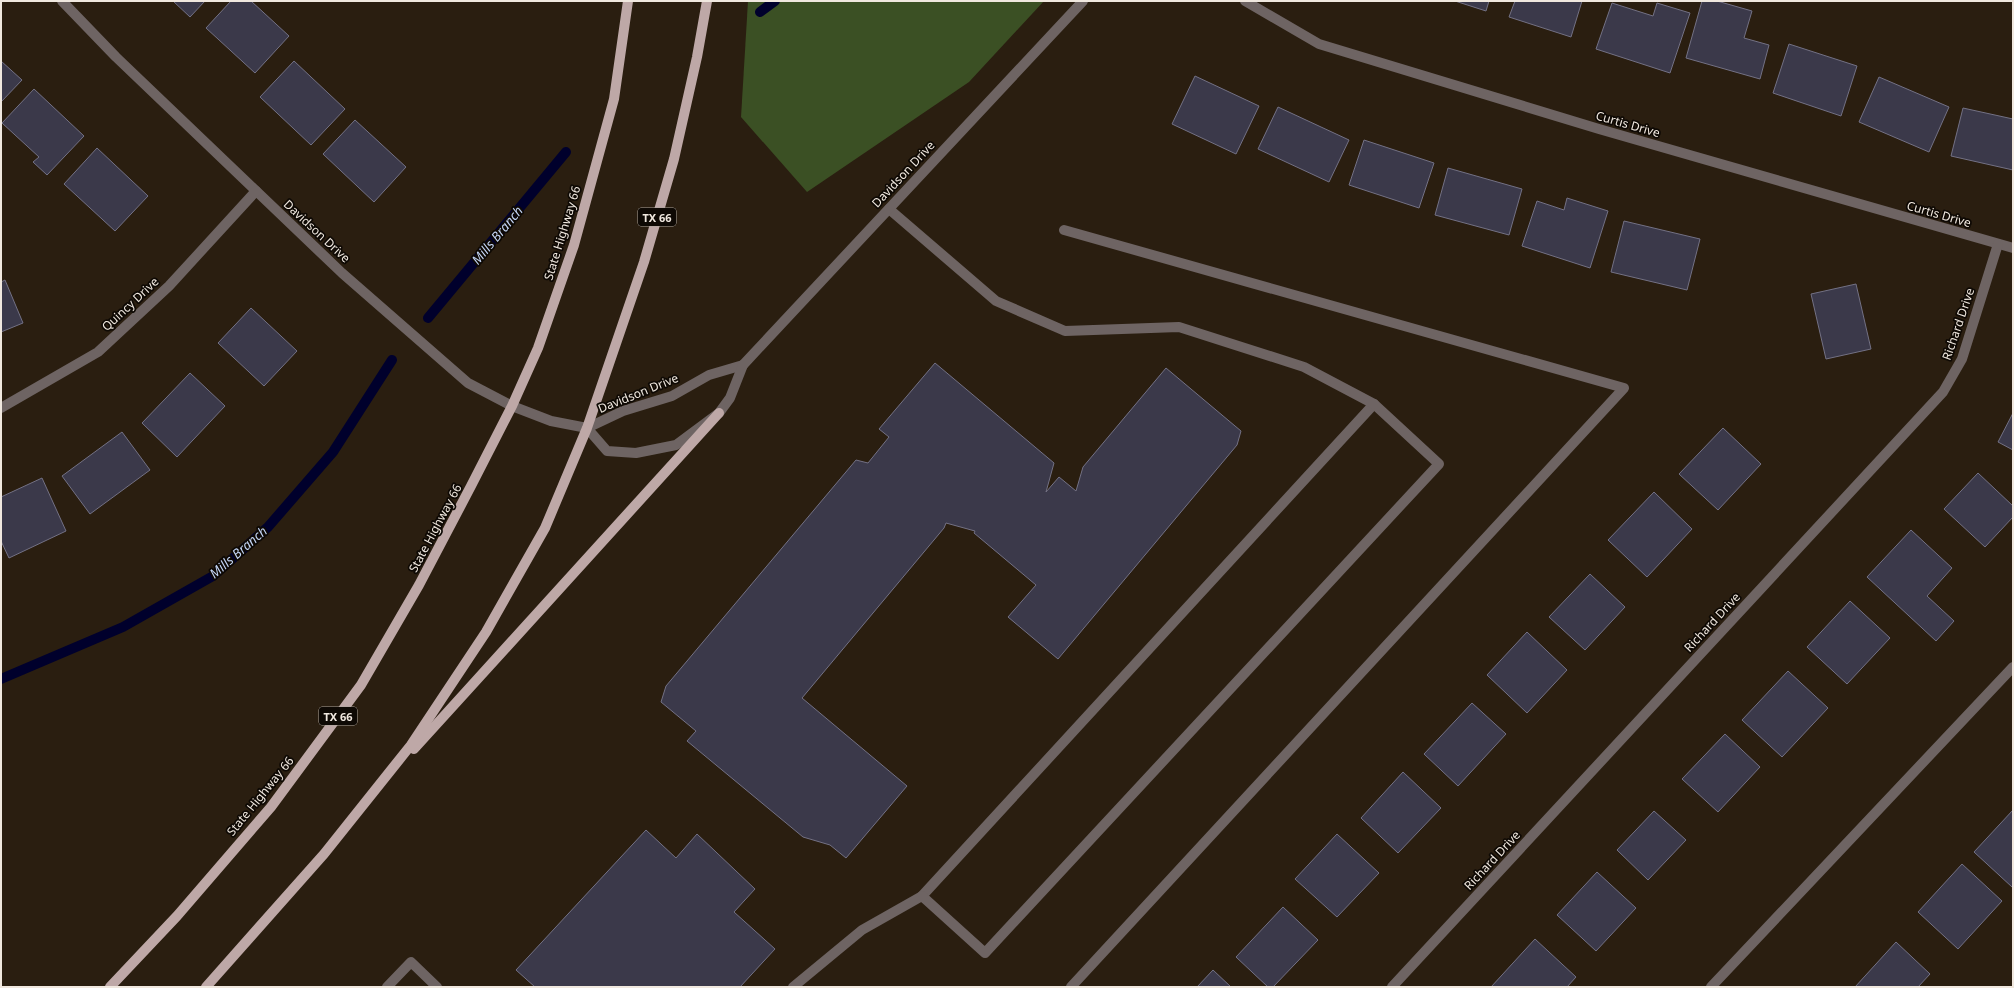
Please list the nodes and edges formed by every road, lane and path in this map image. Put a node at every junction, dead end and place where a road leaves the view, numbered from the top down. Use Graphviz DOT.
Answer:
graph roads {
  1 [pos="62,1"];
  2 [pos="628,1"];
  3 [pos="707,1"];
  4 [pos="1083,1"];
  5 [pos="1245,1"];
  6 [pos="256,191"];
  7 [pos="889,208"];
  8 [pos="1064,230"];
  9 [pos="1998,244"];
  10 [pos="2013,248"];
  11 [pos="743,365"];
  12 [pos="1374,404"];
  13 [pos="512,406"];
  14 [pos="1,408"];
  15 [pos="719,413"];
  16 [pos="587,428"];
  17 [pos="2013,667"];
  18 [pos="357,811"];
  19 [pos="922,896"];
  20 [pos="110,987"];
  21 [pos="206,987"];
  22 [pos="387,987"];
  23 [pos="437,987"];
  24 [pos="793,987"];
  25 [pos="1071,987"];
  26 [pos="1392,987"];
  27 [pos="1711,987"];
  1 -- 6 [label="street, Davidson Drive"];
  2 -- 13 [label="main road, State Highway 66 / TX 66"];
  3 -- 16 [label="main road, TX 66"];
  4 -- 7 [label="street, Davidson Drive"];
  5 -- 9 [label="street, Curtis Drive"];
  6 -- 13 [label="street, Davidson Drive"];
  6 -- 14 [label="street, Quincy Drive"];
  7 -- 11 [label="street, Davidson Drive"];
  7 -- 12 [label="street"];
  8 -- 25 [label="street"];
  9 -- 10 [label="street, Curtis Drive"];
  9 -- 26 [label="street, Richard Drive"];
  11 -- 15 [label="street, Davidson Drive"];
  11 -- 16 [label="street, Davidson Drive"];
  12 -- 19 [label="street"];
  12 -- 19 [label="street"];
  13 -- 16 [label="street, Davidson Drive"];
  13 -- 20 [label="main road, State Highway 66 / TX 66"];
  15 -- 16 [label="street, Davidson Drive"];
  15 -- 18 [label="main road"];
  16 -- 18 [label="main road, TX 66"];
  17 -- 27 [label="street"];
  18 -- 21 [label="main road, TX 66"];
  19 -- 24 [label="street"];
  22 -- 23 [label="street"];
}
